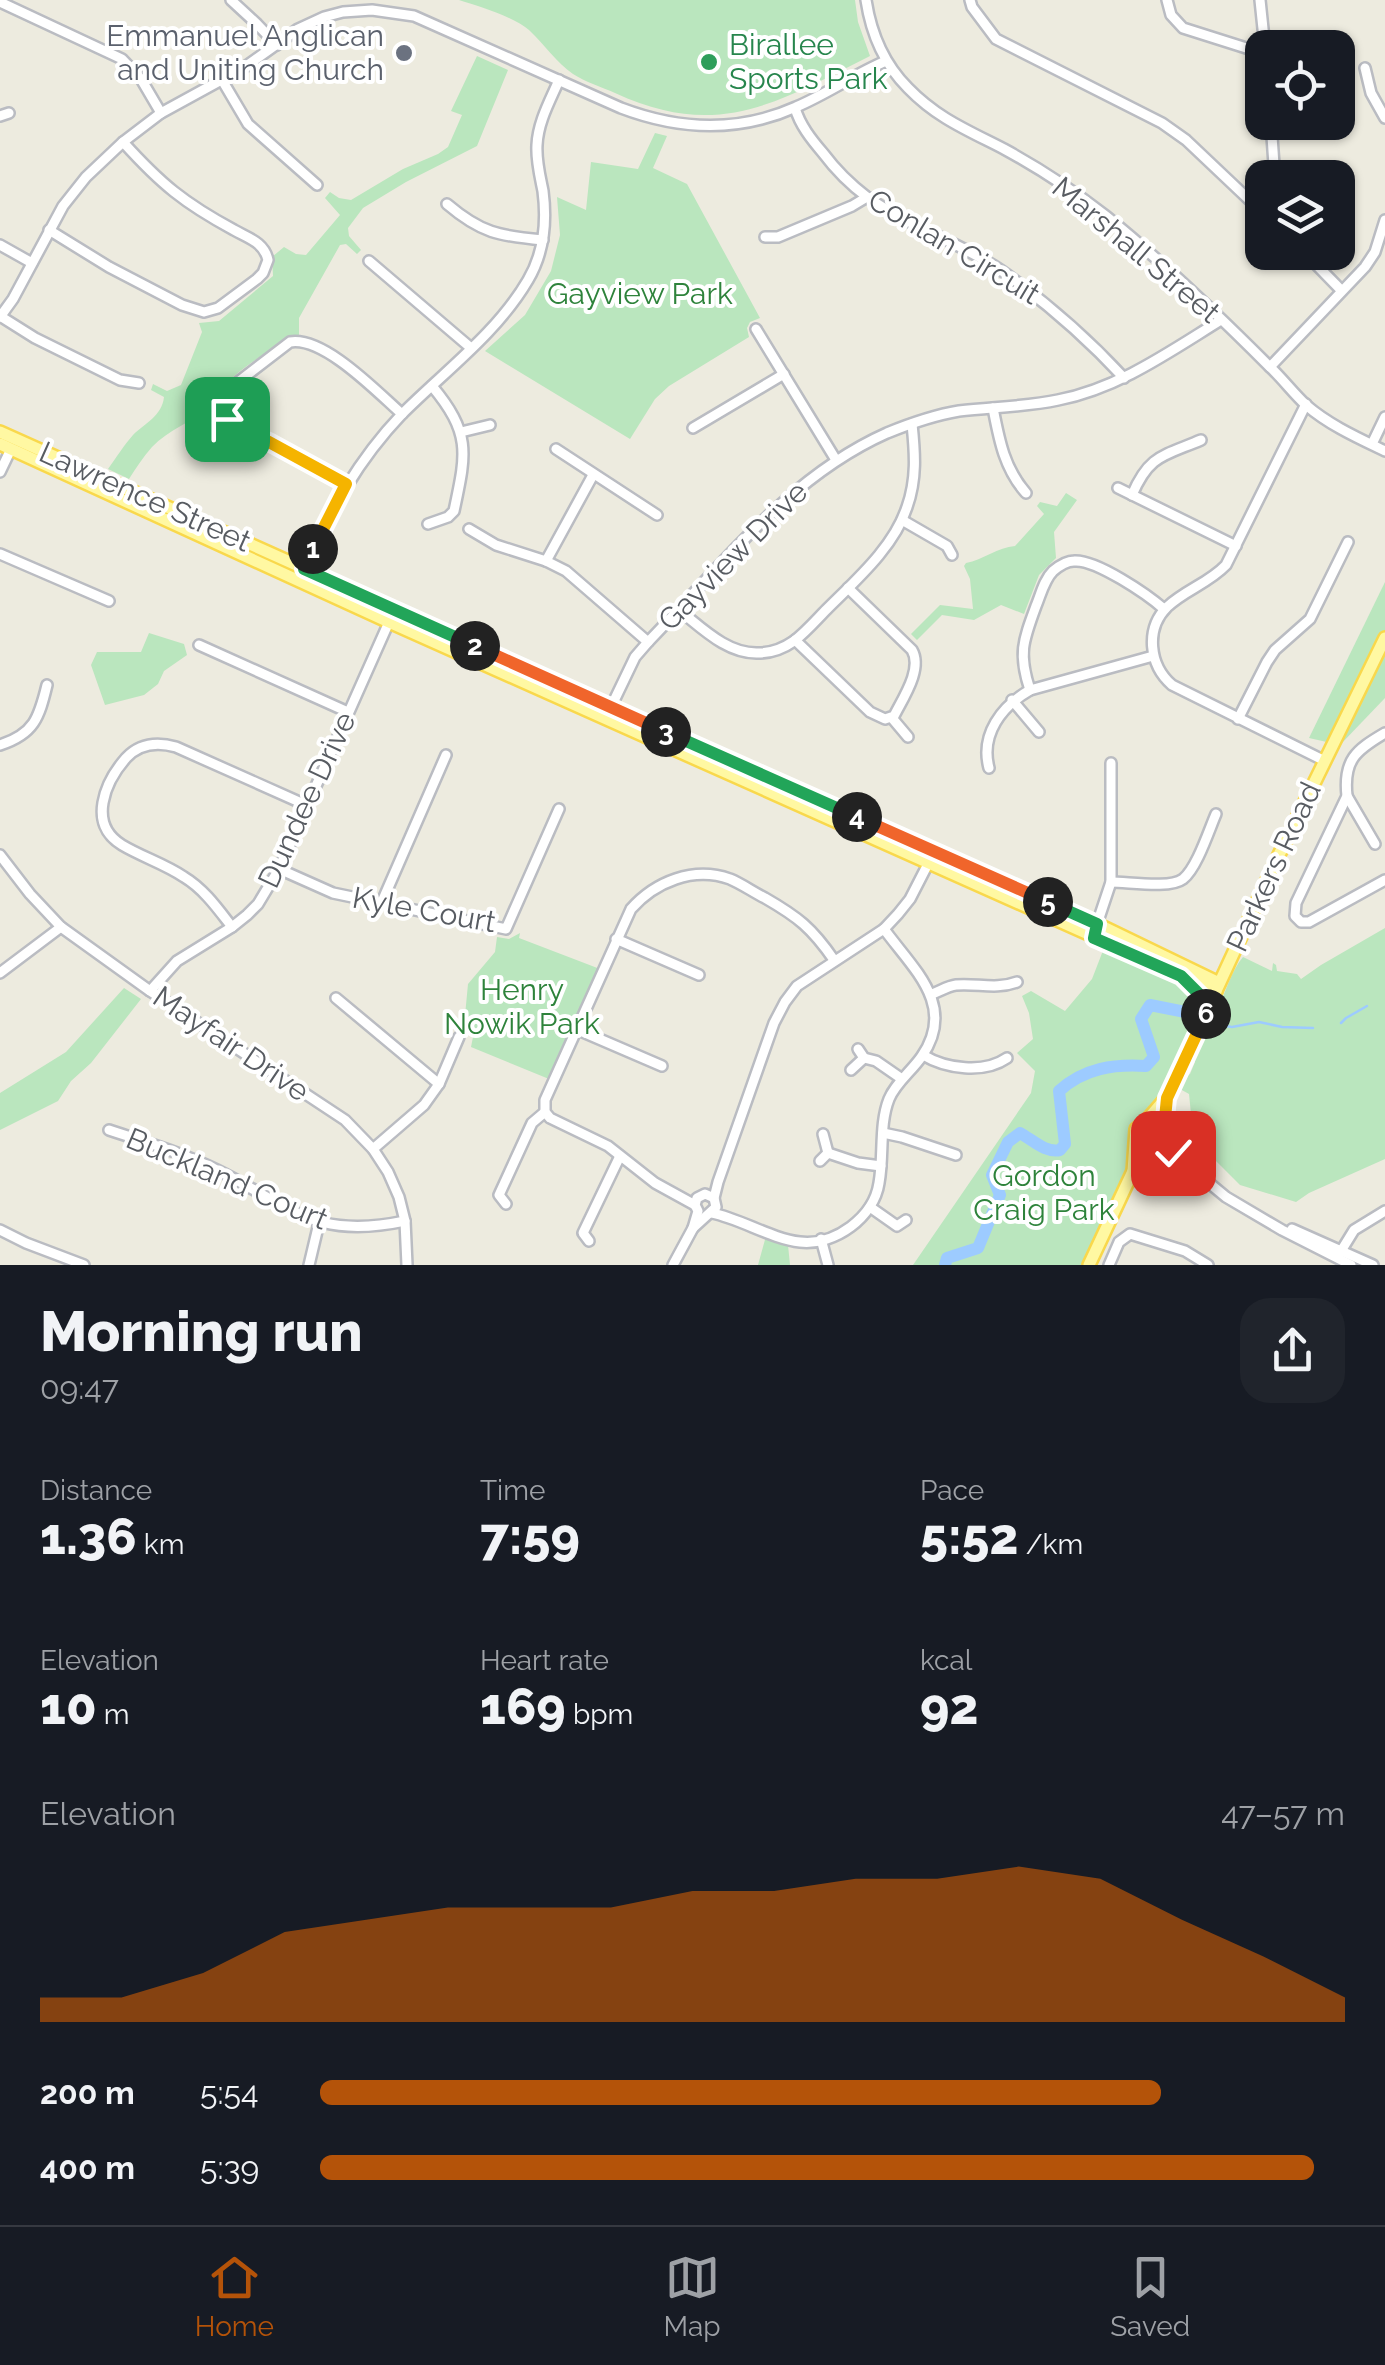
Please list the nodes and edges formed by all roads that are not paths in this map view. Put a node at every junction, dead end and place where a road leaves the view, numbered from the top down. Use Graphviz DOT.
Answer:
graph roads {
  1 [pos="231,0"];
  2 [pos="866,0"];
  3 [pos="970,0"];
  4 [pos="1167,0"];
  5 [pos="1260,0"];
  6 [pos="0,2"];
  7 [pos="1262,30"];
  8 [pos="276,45"];
  9 [pos="1245,45"];
  10 [pos="886,61"];
  11 [pos="1365,68"];
  12 [pos="222,80"];
  13 [pos="558,80"];
  14 [pos="795,108"];
  15 [pos="162,113"];
  16 [pos="1385,118"];
  17 [pos="123,142"];
  18 [pos="317,185"];
  19 [pos="867,196"];
  20 [pos="1245,196"];
  21 [pos="447,204"];
  22 [pos="1385,220"];
  23 [pos="50,230"];
  24 [pos="765,237"];
  25 [pos="543,240"];
  26 [pos="0,245"];
  27 [pos="368,260"];
  28 [pos="32,262"];
  29 [pos="1322,270"];
  30 [pos="1342,290"];
  31 [pos="0,317"];
  32 [pos="1221,320"];
  33 [pos="756,329"];
  34 [pos="471,348"];
  35 [pos="1270,367"];
  36 [pos="784,374"];
  37 [pos="1124,378"];
  38 [pos="139,383"];
  39 [pos="432,386"];
  40 [pos="1306,404"];
  41 [pos="993,408"];
  42 [pos="402,414"];
  43 [pos="1385,417"];
  44 [pos="912,424"];
  45 [pos="490,425"];
  46 [pos="692,428"];
  47 [pos="0,432"];
  48 [pos="461,432"];
  49 [pos="1201,440"];
  50 [pos="9,444"];
  51 [pos="1372,444"];
  52 [pos="556,449"];
  53 [pos="1385,451"];
  54 [pos="836,460"];
  55 [pos="0,472"];
  56 [pos="593,475"];
  57 [pos="346,484"];
  58 [pos="1118,488"];
  59 [pos="1026,493"];
  60 [pos="1132,495"];
  61 [pos="657,515"];
  62 [pos="902,520"];
  63 [pos="428,524"];
  64 [pos="469,529"];
  65 [pos="1348,542"];
  66 [pos="1236,546"];
  67 [pos="0,554"];
  68 [pos="952,555"];
  69 [pos="546,561"];
  70 [pos="302,574"];
  71 [pos="848,588"];
  72 [pos="109,601"];
  73 [pos="1164,609"];
  74 [pos="679,610"];
  75 [pos="392,616"];
  76 [pos="1385,638"];
  77 [pos="795,640"];
  78 [pos="648,642"];
  79 [pos="199,645"];
  80 [pos="1154,656"];
  81 [pos="47,685"];
  82 [pos="1030,690"];
  83 [pos="1012,700"];
  84 [pos="348,712"];
  85 [pos="609,712"];
  86 [pos="892,718"];
  87 [pos="1238,719"];
  88 [pos="1039,732"];
  89 [pos="1385,734"];
  90 [pos="908,737"];
  91 [pos="0,745"];
  92 [pos="446,755"];
  93 [pos="1325,760"];
  94 [pos="1111,764"];
  95 [pos="989,768"];
  96 [pos="1347,796"];
  97 [pos="306,805"];
  98 [pos="559,809"];
  99 [pos="1216,814"];
  100 [pos="1375,844"];
  101 [pos="932,857"];
  102 [pos="1,859"];
  103 [pos="278,869"];
  104 [pos="1385,880"];
  105 [pos="1111,882"];
  106 [pos="381,904"];
  107 [pos="61,927"];
  108 [pos="232,927"];
  109 [pos="884,929"];
  110 [pos="1096,931"];
  111 [pos="616,939"];
  112 [pos="834,960"];
  113 [pos="1230,960"];
  114 [pos="1183,971"];
  115 [pos="0,973"];
  116 [pos="699,976"];
  117 [pos="1017,982"];
  118 [pos="1218,987"];
  119 [pos="150,990"];
  120 [pos="932,994"];
  121 [pos="336,998"];
  122 [pos="1206,1014"];
  123 [pos="576,1029"];
  124 [pos="459,1037"];
  125 [pos="923,1055"];
  126 [pos="1007,1058"];
  127 [pos="662,1066"];
  128 [pos="852,1070"];
  129 [pos="902,1080"];
  130 [pos="438,1084"];
  131 [pos="1167,1098"];
  132 [pos="545,1112"];
  133 [pos="1146,1121"];
  134 [pos="109,1130"];
  135 [pos="1165,1130"];
  136 [pos="883,1133"];
  137 [pos="823,1134"];
  138 [pos="1135,1143"];
  139 [pos="373,1149"];
  140 [pos="1157,1152"];
  141 [pos="956,1155"];
  142 [pos="620,1156"];
  143 [pos="1186,1161"];
  144 [pos="881,1166"];
  145 [pos="1133,1171"];
  146 [pos="488,1196"];
  147 [pos="706,1205"];
  148 [pos="870,1207"];
  149 [pos="1385,1211"];
  150 [pos="404,1221"];
  151 [pos="318,1223"];
  152 [pos="900,1227"];
  153 [pos="0,1230"];
  154 [pos="582,1236"];
  155 [pos="821,1239"];
  156 [pos="1338,1254"];
  157 [pos="80,1264"];
  158 [pos="308,1265"];
  159 [pos="407,1265"];
  160 [pos="673,1265"];
  161 [pos="828,1265"];
  162 [pos="1089,1265"];
  163 [pos="1109,1265"];
  164 [pos="1208,1265"];
  165 [pos="1351,1265"];
  166 [pos="1373,1265"];
  1 -- 8 [label="street"];
  2 -- 10 [label="street, Marshall Street"];
  3 -- 20 [label="street"];
  4 -- 9 [label="street"];
  5 -- 7 [label="street"];
  6 -- 15 [label="street"];
  8 -- 12 [label="street"];
  8 -- 13 [label="street"];
  10 -- 14 [label="street"];
  10 -- 32 [label="street, Marshall Street"];
  11 -- 16 [label="street"];
  12 -- 15 [label="street"];
  12 -- 18 [label="street"];
  13 -- 14 [label="street"];
  13 -- 25 [label="street"];
  14 -- 19 [label="street, Conlan Circuit"];
  15 -- 17 [label="street"];
  17 -- 23 [label="street"];
  17 -- 23 [label="street"];
  19 -- 24 [label="street"];
  19 -- 37 [label="street, Conlan Circuit"];
  21 -- 25 [label="street"];
  22 -- 30 [label="street"];
  23 -- 28 [label="street"];
  25 -- 34 [label="street"];
  26 -- 28 [label="street"];
  27 -- 34 [label="street"];
  28 -- 31 [label="street"];
  29 -- 30 [label="street"];
  30 -- 35 [label="street"];
  31 -- 38 [label="street"];
  32 -- 35 [label="street, Marshall Street"];
  32 -- 37 [label="street, Gayview Drive"];
  33 -- 36 [label="street"];
  34 -- 39 [label="street"];
  35 -- 40 [label="street, Marshall Street"];
  36 -- 46 [label="street"];
  36 -- 54 [label="street"];
  37 -- 41 [label="street, Gayview Drive"];
  39 -- 42 [label="street"];
  39 -- 48 [label="street"];
  40 -- 51 [label="street, Marshall Street"];
  40 -- 66 [label="street"];
  41 -- 44 [label="street, Gayview Drive"];
  41 -- 59 [label="street"];
  42 -- 57 [label="street"];
  42 -- 57 [label="street"];
  43 -- 51 [label="street"];
  44 -- 54 [label="street, Gayview Drive"];
  44 -- 62 [label="street"];
  45 -- 48 [label="street"];
  47 -- 50 [label="main road, Lawrence Street"];
  48 -- 63 [label="street"];
  49 -- 60 [label="street"];
  50 -- 55 [label="street"];
  50 -- 70 [label="main road, Lawrence Street"];
  51 -- 53 [label="street, Marshall Street"];
  52 -- 56 [label="street"];
  54 -- 74 [label="street, Gayview Drive"];
  56 -- 61 [label="street"];
  56 -- 69 [label="street"];
  57 -- 70 [label="street"];
  58 -- 60 [label="street"];
  60 -- 66 [label="street"];
  62 -- 68 [label="street"];
  62 -- 71 [label="street"];
  64 -- 69 [label="street"];
  65 -- 87 [label="street"];
  66 -- 73 [label="street"];
  67 -- 72 [label="street"];
  69 -- 78 [label="street"];
  70 -- 75 [label="main road, Lawrence Street"];
  71 -- 77 [label="street"];
  71 -- 86 [label="street"];
  73 -- 80 [label="street"];
  73 -- 82 [label="street"];
  74 -- 77 [label="street"];
  74 -- 78 [label="street, Gayview Drive"];
  75 -- 84 [label="street, Dundee Drive"];
  75 -- 85 [label="main road, Lawrence Street"];
  76 -- 93 [label="main road, Parkers Road"];
  77 -- 86 [label="street"];
  78 -- 85 [label="street, Gayview Drive"];
  79 -- 84 [label="street"];
  80 -- 82 [label="street"];
  80 -- 87 [label="street"];
  81 -- 91 [label="street"];
  82 -- 83 [label="street"];
  83 -- 88 [label="street"];
  83 -- 95 [label="street"];
  84 -- 97 [label="street, Dundee Drive"];
  85 -- 101 [label="main road, Lawrence Street"];
  86 -- 90 [label="street"];
  87 -- 93 [label="street"];
  89 -- 96 [label="street"];
  92 -- 106 [label="street"];
  93 -- 113 [label="main road, Parkers Road"];
  94 -- 105 [label="street"];
  96 -- 100 [label="street"];
  96 -- 104 [label="street"];
  97 -- 103 [label="street, Dundee Drive"];
  97 -- 108 [label="street"];
  98 -- 106 [label="street, Kyle Court"];
  99 -- 105 [label="street"];
  101 -- 109 [label="street"];
  101 -- 110 [label="main road, Lawrence Street"];
  102 -- 107 [label="street, Mayfair Drive"];
  103 -- 106 [label="street, Kyle Court"];
  103 -- 108 [label="street, Dundee Drive"];
  105 -- 110 [label="street"];
  107 -- 115 [label="street"];
  107 -- 119 [label="street, Mayfair Drive"];
  108 -- 119 [label="street, Dundee Drive"];
  109 -- 112 [label="street"];
  109 -- 120 [label="street"];
  110 -- 114 [label="main road, Lawrence Street"];
  111 -- 112 [label="street"];
  111 -- 116 [label="street"];
  111 -- 123 [label="street"];
  112 -- 147 [label="street"];
  113 -- 114 [label="main road"];
  113 -- 118 [label="main road, Parkers Road"];
  114 -- 118 [label="main road, Lawrence Street"];
  114 -- 122 [label="main road"];
  117 -- 120 [label="street"];
  118 -- 122 [label="main road, Parkers Road"];
  119 -- 139 [label="street, Mayfair Drive"];
  120 -- 125 [label="street"];
  121 -- 130 [label="street"];
  122 -- 131 [label="main road, Parkers Road"];
  123 -- 127 [label="street"];
  123 -- 132 [label="street"];
  124 -- 130 [label="street"];
  125 -- 126 [label="street"];
  125 -- 129 [label="street"];
  128 -- 129 [label="street"];
  129 -- 136 [label="street"];
  130 -- 139 [label="street"];
  131 -- 133 [label="main road, Parkers Road"];
  131 -- 135 [label="main road, Parkers Road"];
  132 -- 142 [label="street"];
  132 -- 146 [label="street"];
  133 -- 135 [label="main road"];
  133 -- 138 [label="main road"];
  134 -- 151 [label="street, Buckland Court"];
  135 -- 140 [label="main road"];
  135 -- 143 [label="street"];
  136 -- 141 [label="street"];
  136 -- 144 [label="street"];
  137 -- 144 [label="street"];
  138 -- 140 [label="main road"];
  138 -- 145 [label="main road"];
  139 -- 150 [label="street, Mayfair Drive"];
  140 -- 143 [label="street"];
  140 -- 145 [label="main road"];
  142 -- 147 [label="street"];
  142 -- 154 [label="street"];
  143 -- 156 [label="street"];
  144 -- 148 [label="street"];
  145 -- 162 [label="main road"];
  147 -- 155 [label="street"];
  147 -- 160 [label="street"];
  148 -- 152 [label="street"];
  148 -- 155 [label="street"];
  149 -- 156 [label="street"];
  150 -- 151 [label="street, Buckland Court"];
  150 -- 159 [label="street, Mayfair Drive"];
  151 -- 158 [label="street"];
  153 -- 157 [label="street"];
  155 -- 161 [label="street"];
  156 -- 165 [label="street"];
  156 -- 166 [label="street"];
  163 -- 164 [label="street"];
}
